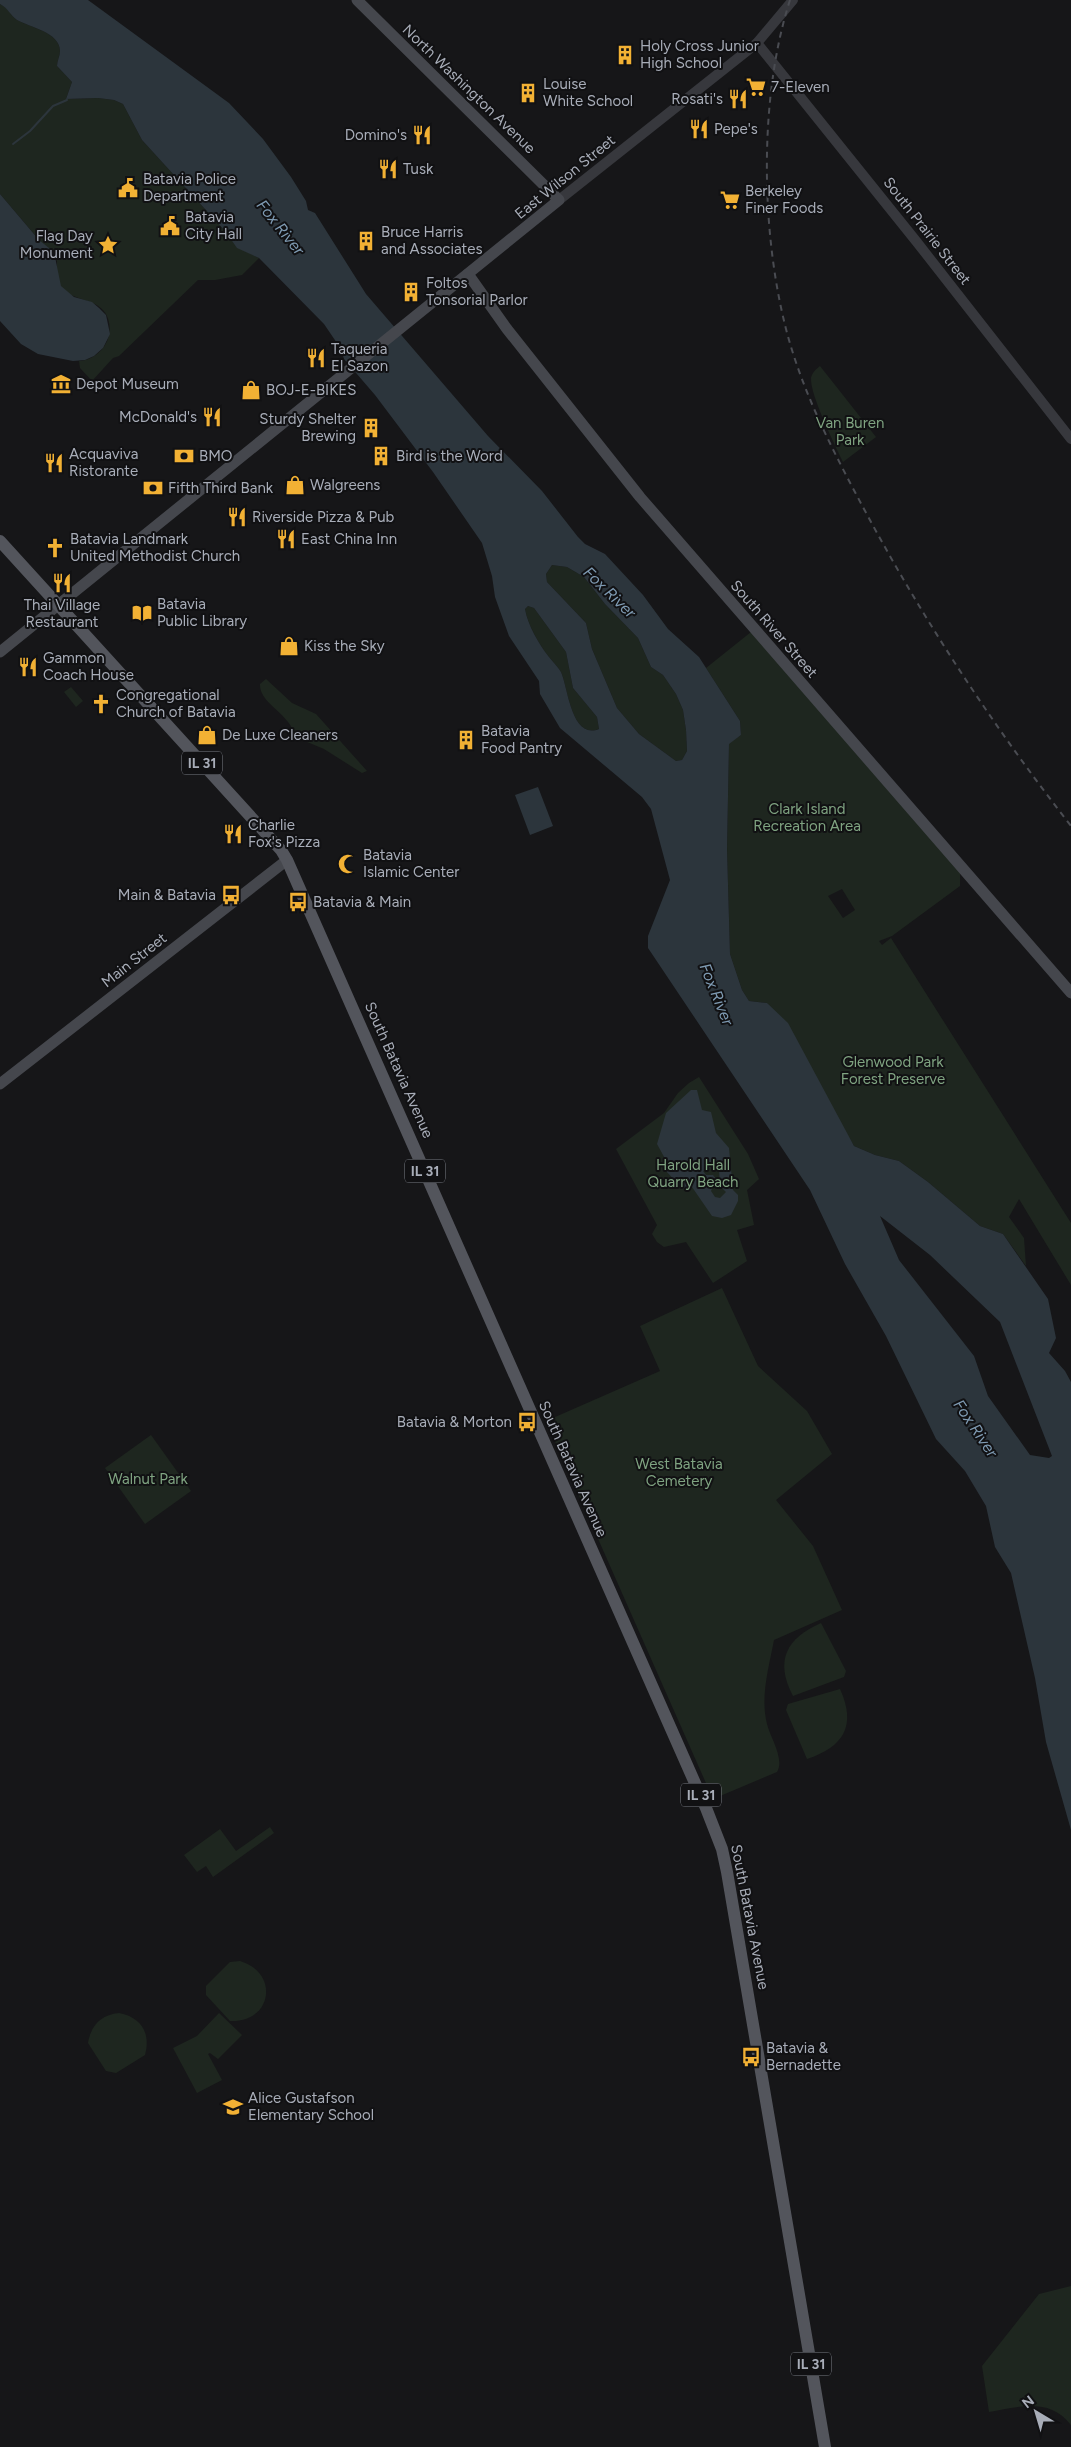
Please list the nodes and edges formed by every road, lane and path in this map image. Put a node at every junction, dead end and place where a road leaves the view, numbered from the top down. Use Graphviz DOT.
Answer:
graph roads {
  1 [pos="357,0"];
  2 [pos="793,0"];
  3 [pos="757,43"];
  4 [pos="559,200"];
  5 [pos="468,274"];
  6 [pos="1071,439"];
  7 [pos="0,541"];
  8 [pos="59,605"];
  9 [pos="0,652"];
  10 [pos="287,860"];
  11 [pos="1071,993"];
  12 [pos="0,1084"];
  13 [pos="825,2447"];
  1 -- 4 [label="main road, North Washington Avenue"];
  2 -- 3 [label="street, East Wilson Street"];
  3 -- 4 [label="street, East Wilson Street"];
  3 -- 6 [label="street, South Prairie Street"];
  4 -- 5 [label="main road, East Wilson Street"];
  5 -- 8 [label="main road, East Wilson Street"];
  5 -- 11 [label="main road, South River Street"];
  7 -- 8 [label="main road, IL 31"];
  8 -- 9 [label="main road, East Wilson Street"];
  8 -- 10 [label="main road, South Batavia Avenue / IL 31"];
  10 -- 12 [label="main road, Main Street"];
  10 -- 13 [label="main road, South Batavia Avenue / IL 31"];
}
